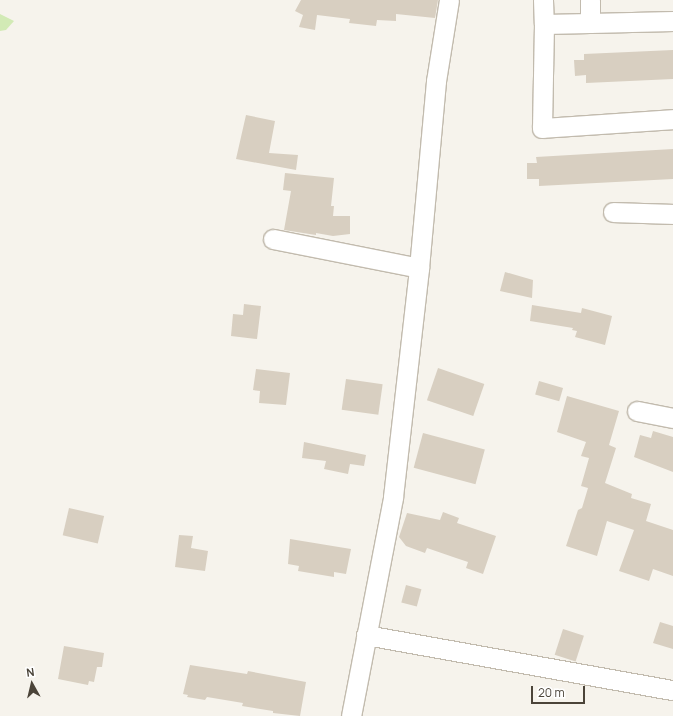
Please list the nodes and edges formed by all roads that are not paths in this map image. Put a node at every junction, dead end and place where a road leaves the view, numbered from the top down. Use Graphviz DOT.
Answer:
graph roads {
  1 [pos="449,0"];
  2 [pos="542,0"];
  3 [pos="590,0"];
  4 [pos="673,21"];
  5 [pos="544,24"];
  6 [pos="590,24"];
  7 [pos="673,119"];
  8 [pos="613,212"];
  9 [pos="673,214"];
  10 [pos="273,239"];
  11 [pos="419,268"];
  12 [pos="637,411"];
  13 [pos="673,418"];
  14 [pos="366,635"];
  15 [pos="673,690"];
  16 [pos="351,716"];
  1 -- 11 [label="street"];
  2 -- 5 [label="street"];
  3 -- 6 [label="street"];
  4 -- 6 [label="street"];
  5 -- 6 [label="street"];
  5 -- 7 [label="street"];
  8 -- 9 [label="street"];
  10 -- 11 [label="street"];
  11 -- 14 [label="street"];
  12 -- 13 [label="street"];
  14 -- 15 [label="street"];
  14 -- 16 [label="street"];
}
